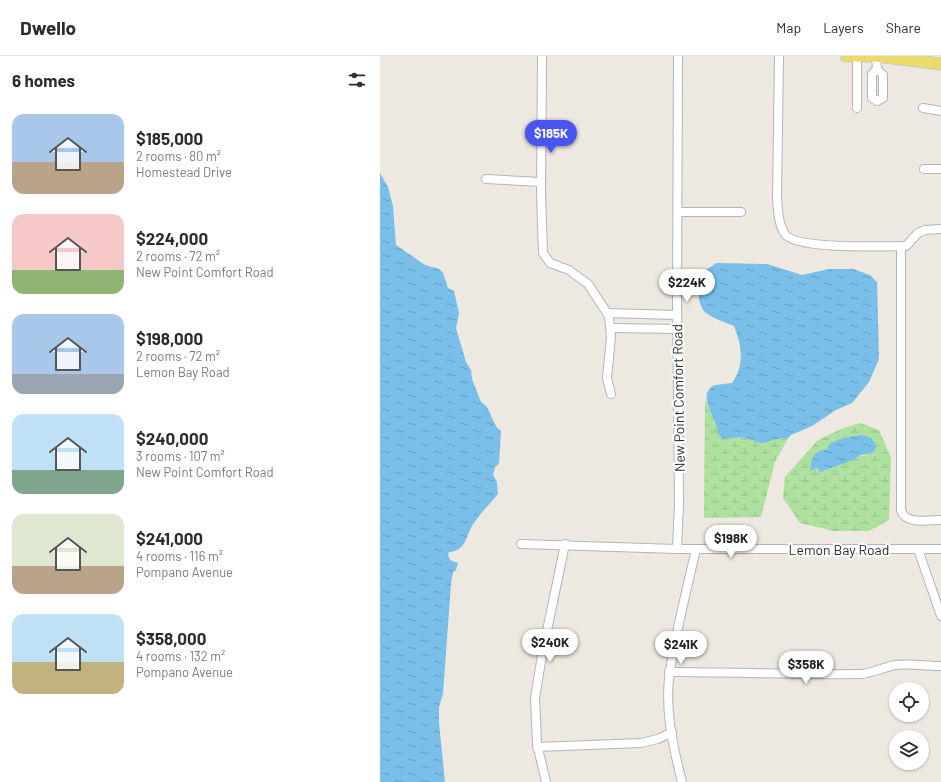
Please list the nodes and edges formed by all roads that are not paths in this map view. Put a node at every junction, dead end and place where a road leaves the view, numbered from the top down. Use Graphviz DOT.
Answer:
graph roads {
  1 [pos="542,56"];
  2 [pos="678,56"];
  3 [pos="779,56"];
  4 [pos="846,56"];
  5 [pos="857,56"];
  6 [pos="877,56"];
  7 [pos="941,64"];
  8 [pos="878,105"];
  9 [pos="857,108"];
  10 [pos="923,108"];
  11 [pos="941,111"];
  12 [pos="924,169"];
  13 [pos="941,169"];
  14 [pos="486,179"];
  15 [pos="541,182"];
  16 [pos="678,212"];
  17 [pos="741,212"];
  18 [pos="941,229"];
  19 [pos="901,246"];
  20 [pos="607,313"];
  21 [pos="677,315"];
  22 [pos="612,328"];
  23 [pos="677,329"];
  24 [pos="611,394"];
  25 [pos="941,520"];
  26 [pos="521,544"];
  27 [pos="565,544"];
  28 [pos="677,549"];
  29 [pos="696,549"];
  30 [pos="918,549"];
  31 [pos="941,549"];
  32 [pos="941,616"];
  33 [pos="941,666"];
  34 [pos="670,672"];
  35 [pos="672,732"];
  36 [pos="538,747"];
  37 [pos="546,782"];
  38 [pos="682,782"];
  1 -- 15 [label="street"];
  2 -- 16 [label="street, New Point Comfort Road"];
  3 -- 19 [label="street"];
  4 -- 5 [label="main road"];
  5 -- 6 [label="main road"];
  5 -- 9 [label="street"];
  6 -- 7 [label="main road"];
  6 -- 8 [label="street"];
  10 -- 11 [label="street"];
  12 -- 13 [label="street"];
  14 -- 15 [label="street"];
  15 -- 20 [label="street"];
  16 -- 17 [label="street"];
  16 -- 21 [label="street, New Point Comfort Road"];
  18 -- 19 [label="street"];
  19 -- 25 [label="street"];
  20 -- 21 [label="street"];
  20 -- 22 [label="street"];
  21 -- 23 [label="street, New Point Comfort Road"];
  22 -- 23 [label="street"];
  22 -- 24 [label="street"];
  23 -- 28 [label="street, New Point Comfort Road"];
  26 -- 27 [label="street, Lemon Bay Road"];
  27 -- 28 [label="street, Lemon Bay Road"];
  27 -- 36 [label="street"];
  28 -- 29 [label="street, Lemon Bay Road"];
  29 -- 30 [label="street, Lemon Bay Road"];
  29 -- 34 [label="street"];
  30 -- 31 [label="street, Lemon Bay Road"];
  30 -- 32 [label="street"];
  33 -- 34 [label="street"];
  34 -- 35 [label="street"];
  35 -- 36 [label="street"];
  35 -- 38 [label="street"];
  36 -- 37 [label="street"];
}
